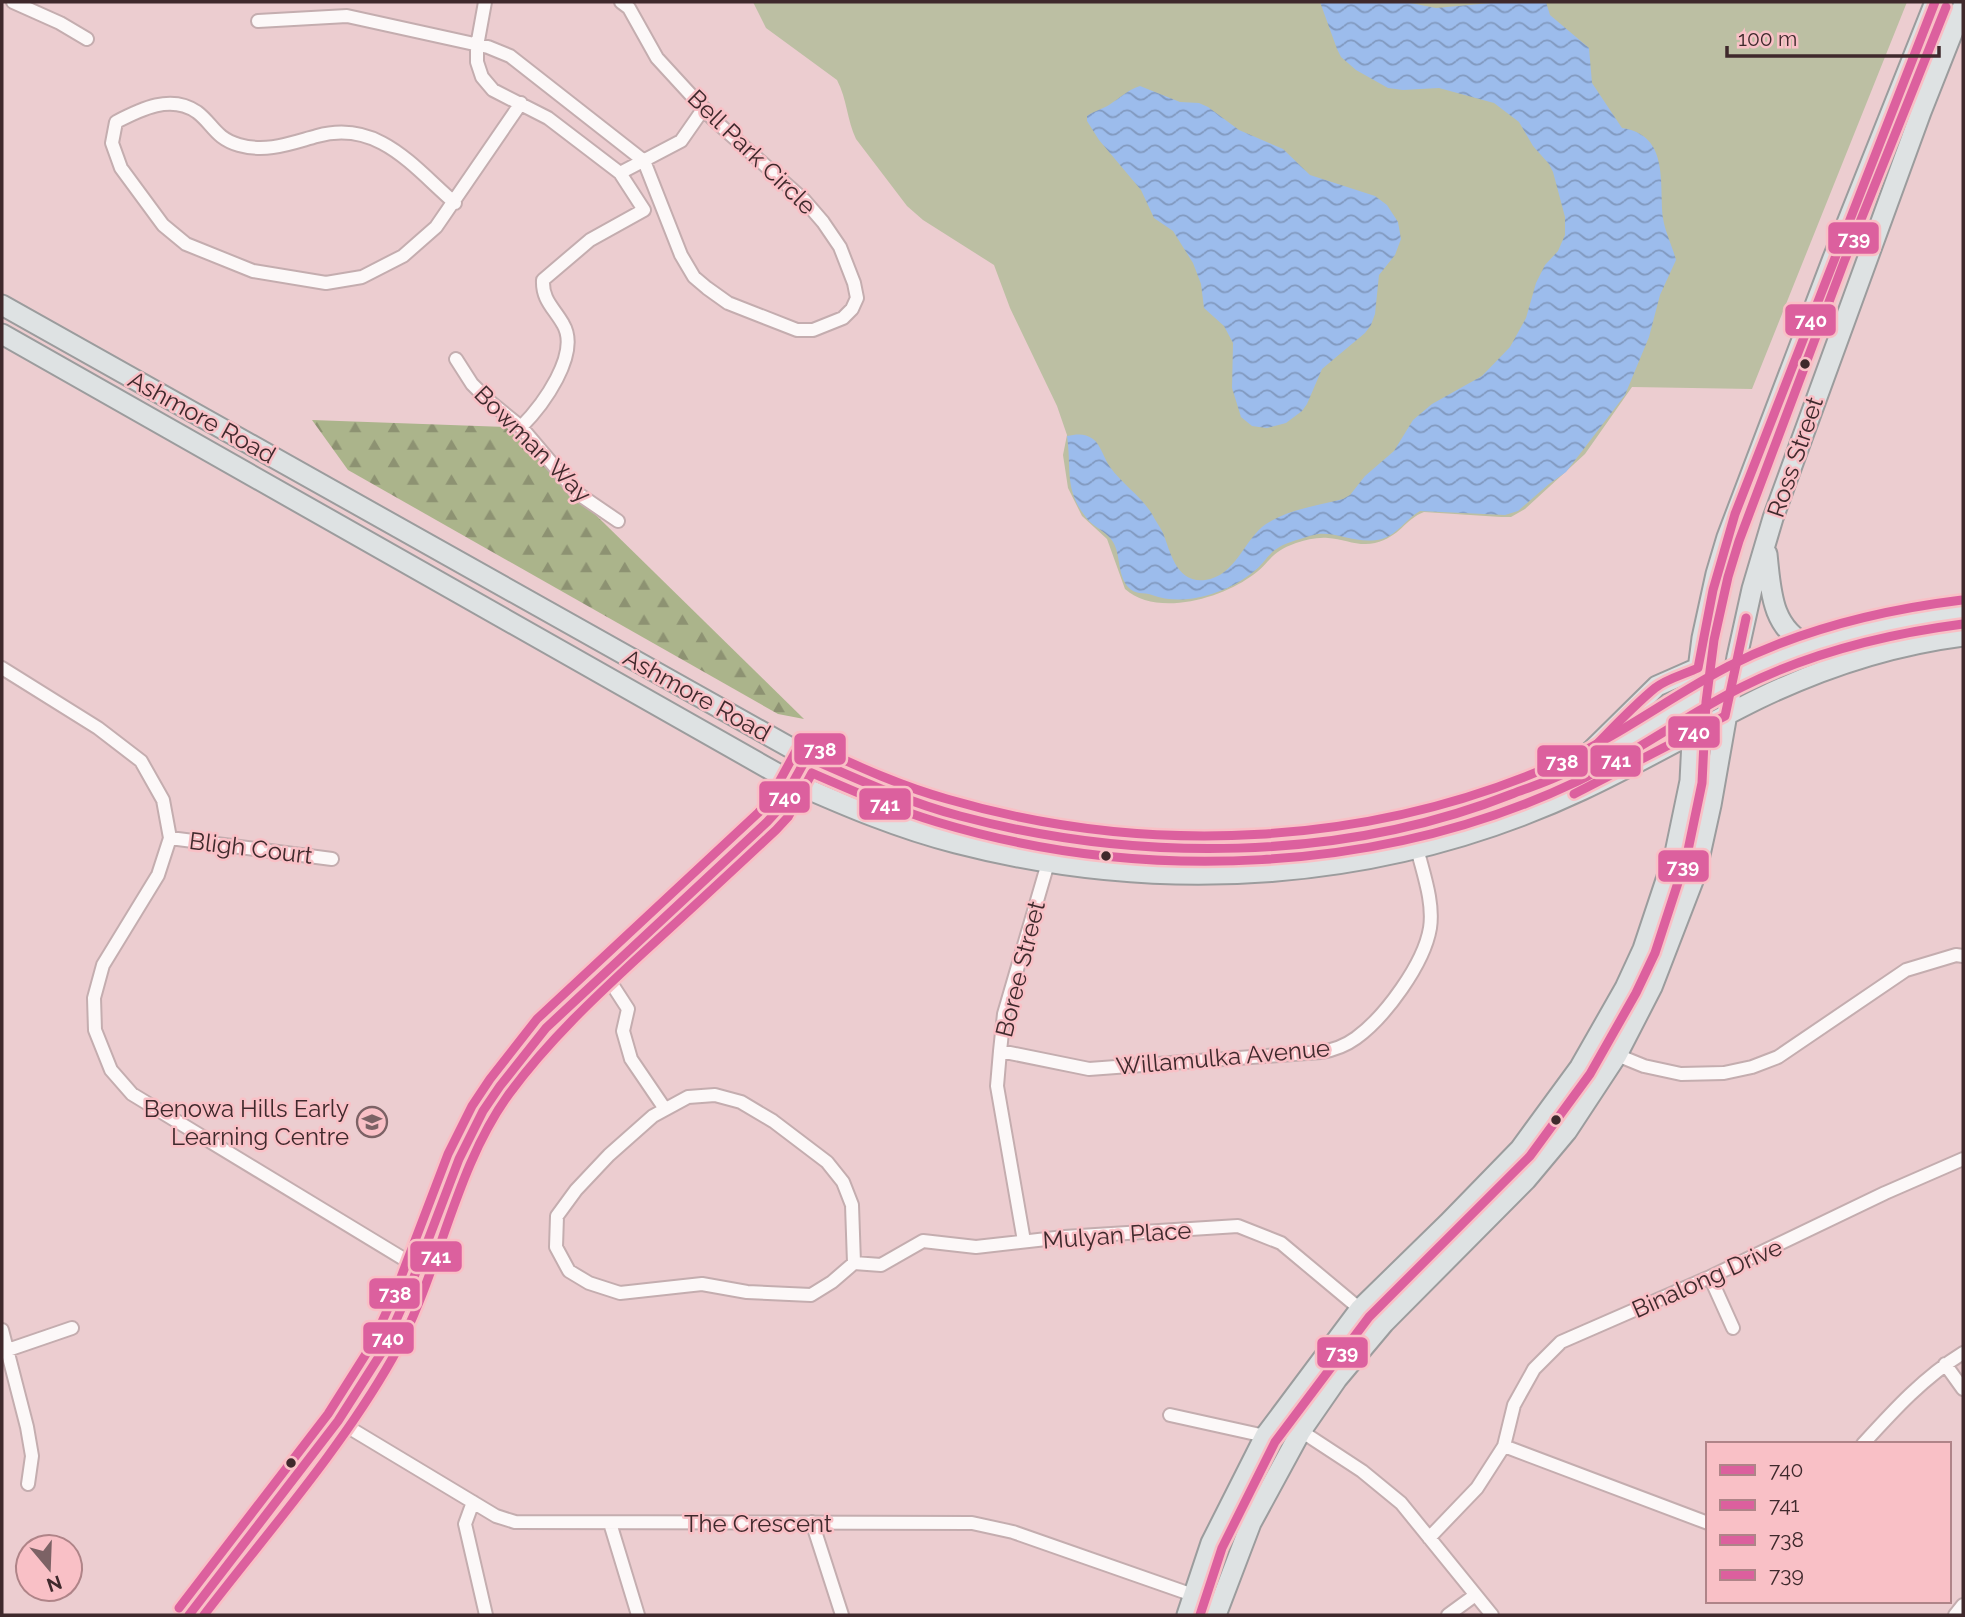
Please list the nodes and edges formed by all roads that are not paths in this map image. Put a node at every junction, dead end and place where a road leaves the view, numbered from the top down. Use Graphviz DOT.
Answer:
graph roads {
  1 [pos="13,2"];
  2 [pos="485,2"];
  3 [pos="621,2"];
  4 [pos="1935,2"];
  5 [pos="1963,5"];
  6 [pos="258,21"];
  7 [pos="87,39"];
  8 [pos="477,46"];
  9 [pos="521,103"];
  10 [pos="704,108"];
  11 [pos="644,162"];
  12 [pos="620,173"];
  13 [pos="455,203"];
  14 [pos="2,304"];
  15 [pos="2,334"];
  16 [pos="456,359"];
  17 [pos="521,427"];
  18 [pos="618,521"];
  19 [pos="1766,543"];
  20 [pos="1963,612"];
  21 [pos="1963,636"];
  22 [pos="1810,646"];
  23 [pos="2,668"];
  24 [pos="1698,668"];
  25 [pos="1732,679"];
  26 [pos="1694,701"];
  27 [pos="1725,716"];
  28 [pos="1693,732"];
  29 [pos="807,757"];
  30 [pos="1569,771"];
  31 [pos="794,783"];
  32 [pos="170,838"];
  33 [pos="1417,848"];
  34 [pos="332,859"];
  35 [pos="1048,863"];
  36 [pos="1963,956"];
  37 [pos="604,972"];
  38 [pos="1000,1051"];
  39 [pos="1616,1055"];
  40 [pos="665,1109"];
  41 [pos="1963,1159"];
  42 [pos="1024,1241"];
  43 [pos="854,1263"];
  44 [pos="417,1268"];
  45 [pos="1710,1277"];
  46 [pos="1360,1309"];
  47 [pos="72,1328"];
  48 [pos="1733,1328"];
  49 [pos="2,1330"];
  50 [pos="4,1351"];
  51 [pos="1963,1353"];
  52 [pos="1945,1364"];
  53 [pos="1963,1389"];
  54 [pos="1170,1415"];
  55 [pos="338,1421"];
  56 [pos="1301,1431"];
  57 [pos="1265,1436"];
  58 [pos="1865,1442"];
  59 [pos="1504,1446"];
  60 [pos="28,1483"];
  61 [pos="472,1502"];
  62 [pos="812,1522"];
  63 [pos="1706,1522"];
  64 [pos="610,1523"];
  65 [pos="1429,1538"];
  66 [pos="1193,1595"];
  67 [pos="1474,1596"];
  68 [pos="1963,1605"];
  69 [pos="189,1615"];
  70 [pos="486,1615"];
  71 [pos="638,1615"];
  72 [pos="842,1615"];
  73 [pos="1187,1615"];
  74 [pos="1216,1615"];
  75 [pos="1448,1615"];
  76 [pos="1492,1615"];
  77 [pos="1955,1615"];
  1 -- 7 [label="street"];
  2 -- 8 [label="street"];
  3 -- 10 [label="street, Bell Park Circle"];
  4 -- 24 [label="main road, Ross Street"];
  5 -- 19 [label="main road, Ross Street"];
  6 -- 8 [label="street, Bell Park Circle"];
  8 -- 9 [label="street"];
  8 -- 11 [label="street, Bell Park Circle"];
  9 -- 12 [label="street"];
  9 -- 13 [label="street"];
  10 -- 11 [label="street"];
  10 -- 11 [label="street, Bell Park Circle"];
  11 -- 12 [label="street"];
  12 -- 17 [label="street"];
  13 -- 13 [label="street"];
  14 -- 29 [label="main road, Ashmore Road"];
  15 -- 31 [label="main road, Ashmore Road"];
  16 -- 17 [label="street, Bowman Way"];
  17 -- 18 [label="street, Bowman Way"];
  19 -- 22 [label="main road"];
  19 -- 25 [label="main road, Ross Street"];
  20 -- 22 [label="main road, Ashmore Road"];
  21 -- 27 [label="main road, Ashmore Road"];
  22 -- 25 [label="main road, Ashmore Road"];
  23 -- 32 [label="street"];
  24 -- 26 [label="main road, Ross Street"];
  24 -- 30 [label="main road"];
  25 -- 26 [label="main road, Ashmore Road"];
  25 -- 27 [label="main road, Ross Street"];
  26 -- 28 [label="main road, Ross Street"];
  26 -- 30 [label="main road, Ashmore Road"];
  27 -- 28 [label="main road, Ashmore Road"];
  27 -- 39 [label="main road, Ross Street"];
  28 -- 33 [label="main road, Ashmore Road"];
  28 -- 46 [label="main road, Ross Street"];
  29 -- 30 [label="main road, Ashmore Road"];
  29 -- 31 [label="street"];
  31 -- 35 [label="main road, Ashmore Road"];
  31 -- 37 [label="street"];
  32 -- 34 [label="street, Bligh Court"];
  32 -- 44 [label="street"];
  33 -- 35 [label="main road, Ashmore Road"];
  33 -- 38 [label="street, Willamulka Avenue"];
  35 -- 38 [label="street, Boree Street"];
  36 -- 39 [label="street"];
  37 -- 40 [label="street"];
  37 -- 44 [label="street"];
  38 -- 42 [label="street, Boree Street"];
  39 -- 56 [label="main road, Ross Street"];
  40 -- 43 [label="street"];
  40 -- 43 [label="street"];
  41 -- 45 [label="street, Binalong Drive"];
  42 -- 43 [label="street, Mulyan Place"];
  42 -- 46 [label="street, Mulyan Place"];
  44 -- 55 [label="street"];
  45 -- 48 [label="street"];
  45 -- 59 [label="street, Binalong Drive"];
  46 -- 57 [label="main road, Ross Street"];
  47 -- 50 [label="street"];
  49 -- 50 [label="street"];
  50 -- 60 [label="street"];
  51 -- 52 [label="street"];
  52 -- 53 [label="street"];
  52 -- 58 [label="street"];
  54 -- 57 [label="street"];
  55 -- 61 [label="street, The Crescent"];
  55 -- 69 [label="street"];
  56 -- 65 [label="street"];
  56 -- 74 [label="main road, Ross Street"];
  57 -- 66 [label="main road, Ross Street"];
  59 -- 63 [label="street"];
  59 -- 65 [label="street, Binalong Drive"];
  61 -- 64 [label="street, The Crescent"];
  61 -- 70 [label="street"];
  62 -- 64 [label="street, The Crescent"];
  62 -- 66 [label="street, The Crescent"];
  62 -- 72 [label="street"];
  64 -- 71 [label="street"];
  65 -- 67 [label="street"];
  66 -- 73 [label="main road, Ross Street"];
  67 -- 75 [label="street"];
  67 -- 76 [label="street"];
  68 -- 77 [label="street"];
}
